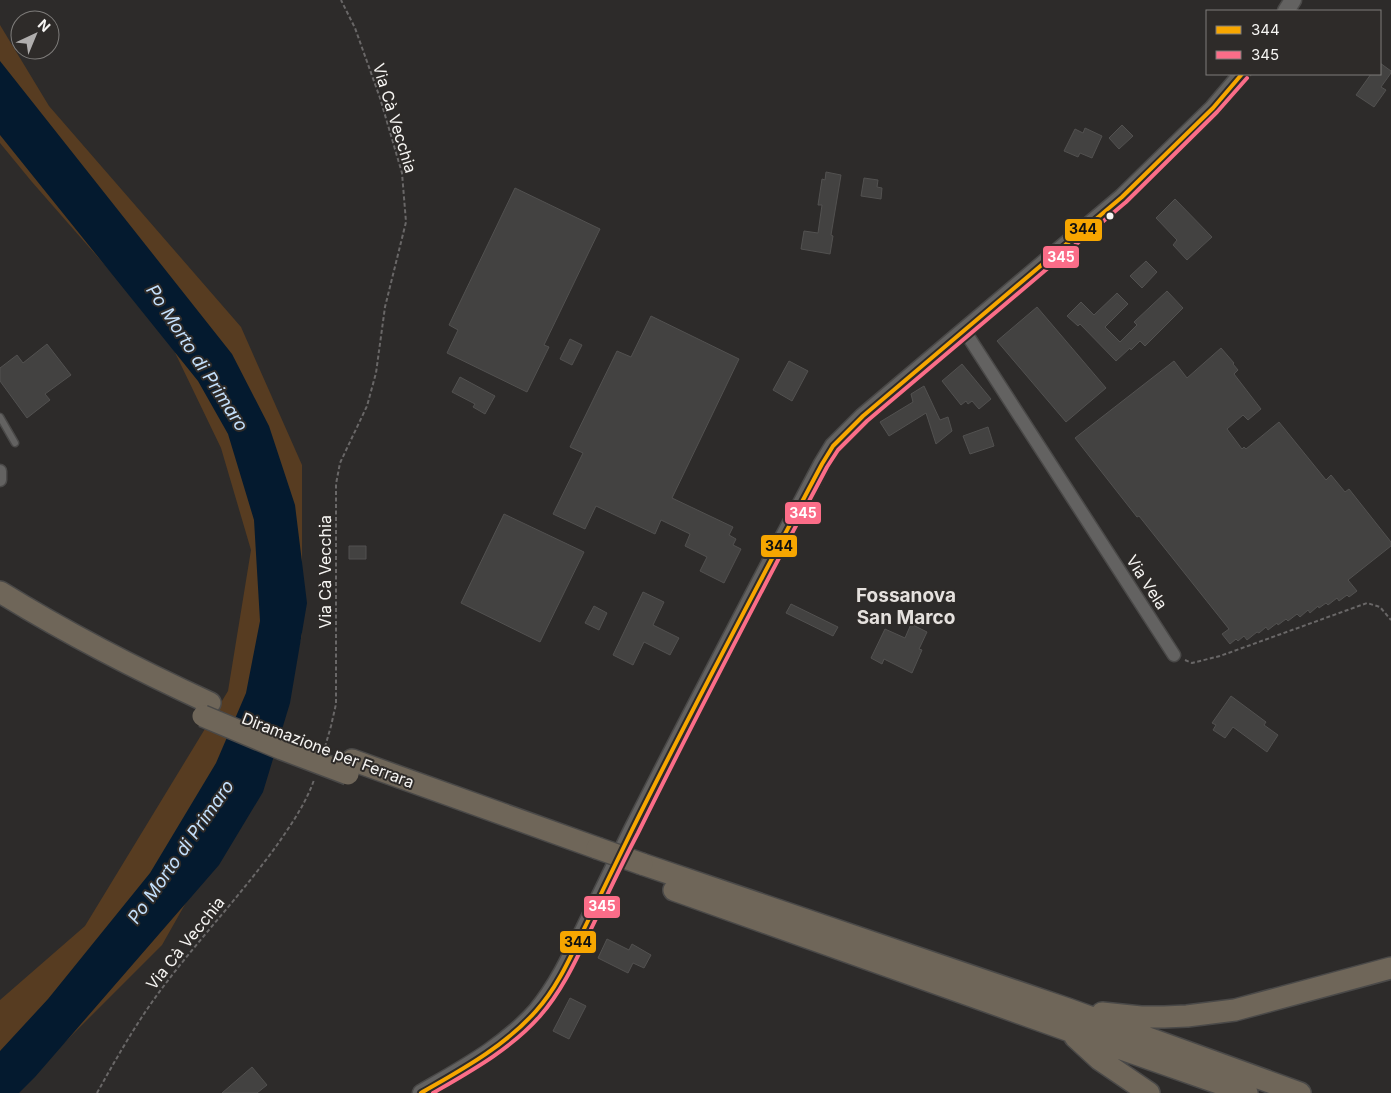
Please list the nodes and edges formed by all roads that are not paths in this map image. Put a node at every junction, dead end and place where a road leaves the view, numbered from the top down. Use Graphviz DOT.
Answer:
graph roads {
  1 [pos="1241,75"];
  2 [pos="964,330"];
  3 [pos="0,417"];
  4 [pos="15,443"];
  5 [pos="0,471"];
  6 [pos="0,480"];
  7 [pos="0,592"];
  8 [pos="0,608"];
  9 [pos="1174,655"];
  10 [pos="206,709"];
  11 [pos="668,880"];
  12 [pos="1391,968"];
  13 [pos="1068,1009"];
  14 [pos="1070,1031"];
  15 [pos="421,1093"];
  16 [pos="1149,1093"];
  17 [pos="1247,1093"];
  18 [pos="1300,1093"];
  1 -- 2 [label="main road"];
  2 -- 9 [label="street, Via Vela"];
  2 -- 15 [label="main road"];
  3 -- 4 [label="lane"];
  5 -- 6 [label="street"];
  7 -- 10 [label="highway, Diramazione per Ferrara"];
  8 -- 10 [label="highway, Diramazione per Ferrara"];
  10 -- 11 [label="highway, Diramazione per Ferrara, bridge"];
  11 -- 13 [label="highway"];
  11 -- 14 [label="highway"];
  12 -- 13 [label="highway"];
  13 -- 18 [label="highway"];
  14 -- 16 [label="highway"];
  14 -- 17 [label="highway"];
}
